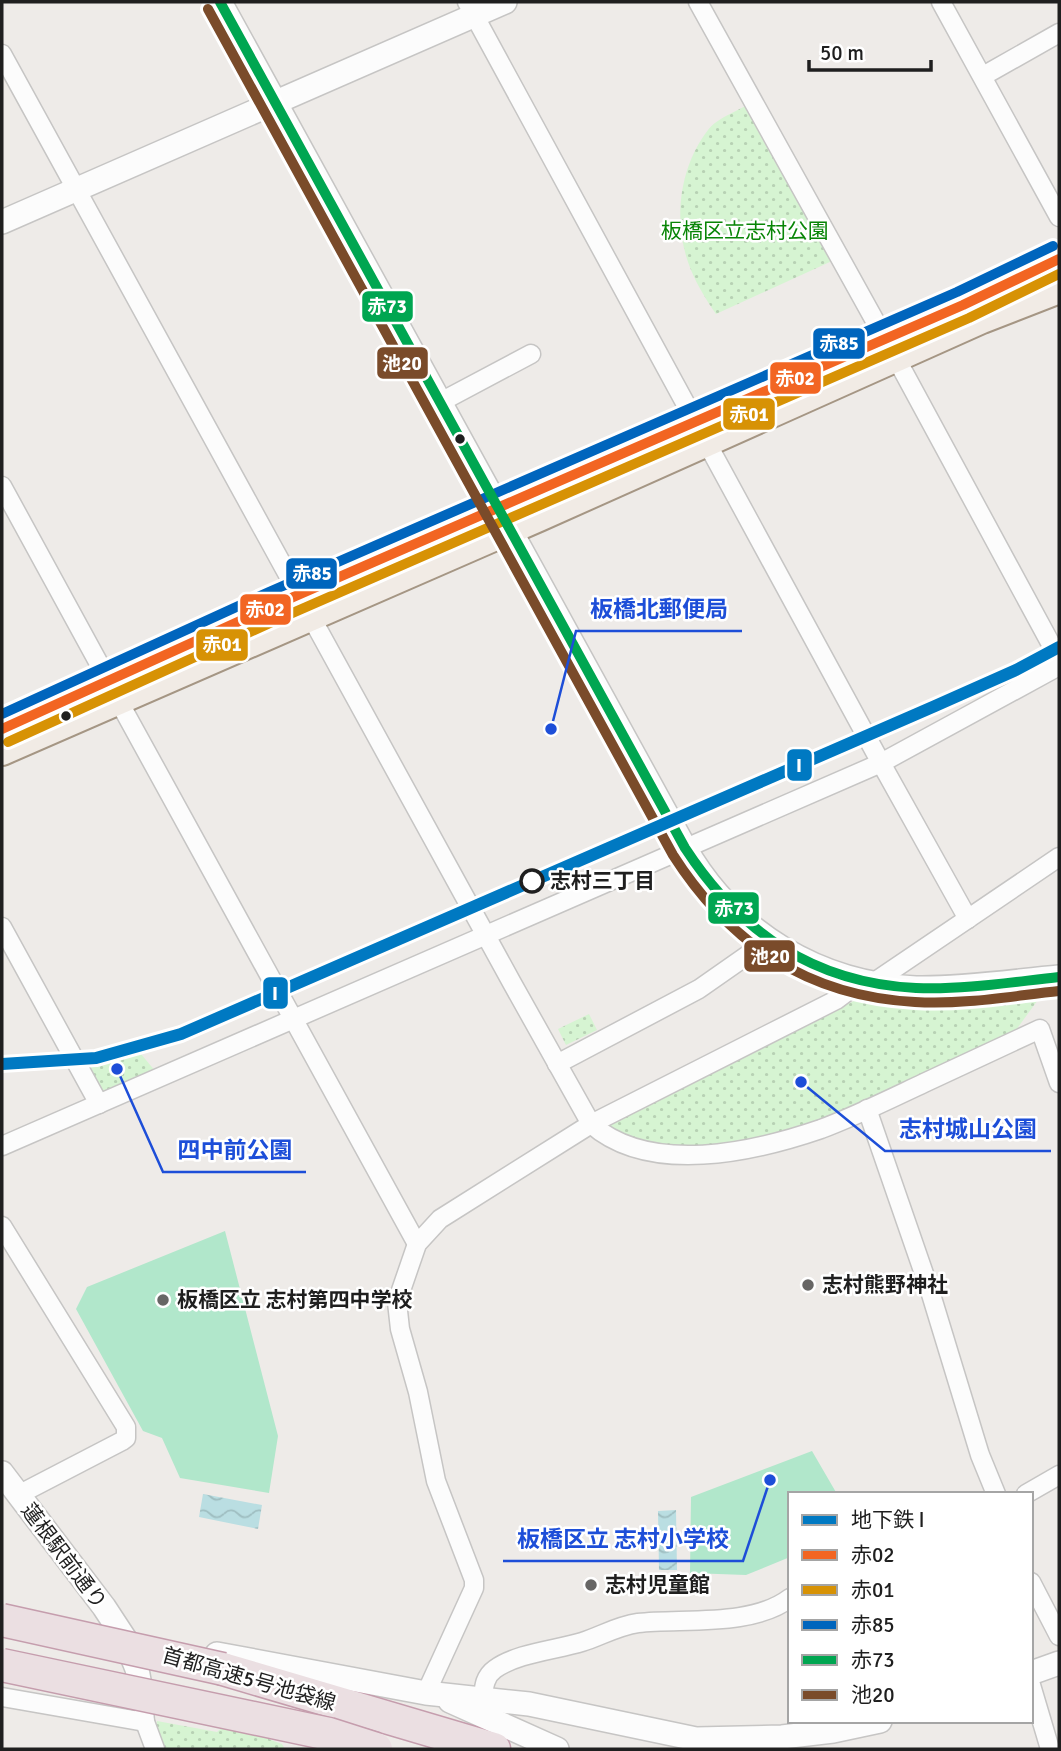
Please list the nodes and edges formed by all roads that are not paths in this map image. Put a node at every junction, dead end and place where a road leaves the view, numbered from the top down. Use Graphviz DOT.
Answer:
graph roads {
  1 [pos="220,2"];
  2 [pos="505,2"];
  3 [pos="698,2"];
  4 [pos="941,2"];
  5 [pos="470,9"];
  6 [pos="1059,33"];
  7 [pos="2,54"];
  8 [pos="983,76"];
  9 [pos="275,103"];
  10 [pos="77,189"];
  11 [pos="1059,217"];
  12 [pos="2,222"];
  13 [pos="1059,259"];
  14 [pos="1059,289"];
  15 [pos="890,349"];
  16 [pos="531,354"];
  17 [pos="450,397"];
  18 [pos="701,432"];
  19 [pos="2,486"];
  20 [pos="505,519"];
  21 [pos="305,605"];
  22 [pos="1059,659"];
  23 [pos="1059,666"];
  24 [pos="113,691"];
  25 [pos="2,729"];
  26 [pos="2,751"];
  27 [pos="881,763"];
  28 [pos="685,848"];
  29 [pos="1059,858"];
  30 [pos="968,919"];
  31 [pos="2,927"];
  32 [pos="487,936"];
  33 [pos="769,940"];
  34 [pos="1059,977"];
  35 [pos="864,981"];
  36 [pos="294,1020"];
  37 [pos="557,1064"];
  38 [pos="1059,1083"];
  39 [pos="99,1104"];
  40 [pos="867,1110"];
  41 [pos="591,1124"];
  42 [pos="2,1146"];
  43 [pos="2,1226"];
  44 [pos="417,1244"];
  45 [pos="2,1473"];
  46 [pos="1059,1475"];
  47 [pos="995,1492"];
  48 [pos="1029,1492"];
  49 [pos="18,1496"];
  50 [pos="1033,1586"];
  51 [pos="788,1599"];
  52 [pos="2,1612"];
  53 [pos="2,1620"];
  54 [pos="2,1632"];
  55 [pos="1059,1636"];
  56 [pos="125,1639"];
  57 [pos="2,1650"];
  58 [pos="201,1663"];
  59 [pos="1059,1663"];
  60 [pos="2,1665"];
  61 [pos="1033,1672"];
  62 [pos="1033,1692"];
  63 [pos="430,1694"];
  64 [pos="2,1697"];
  65 [pos="142,1697"];
  66 [pos="483,1698"];
  67 [pos="145,1722"];
  68 [pos="870,1723"];
  69 [pos="748,1739"];
  70 [pos="314,1742"];
  71 [pos="155,1749"];
  72 [pos="376,1749"];
  73 [pos="494,1749"];
  74 [pos="557,1749"];
  75 [pos="718,1749"];
  76 [pos="1050,1749"];
  1 -- 9 [label="street"];
  2 -- 5 [label="street"];
  3 -- 15 [label="street"];
  4 -- 8 [label="street"];
  5 -- 9 [label="street"];
  5 -- 18 [label="street"];
  6 -- 8 [label="street"];
  7 -- 10 [label="street"];
  8 -- 11 [label="street"];
  9 -- 10 [label="street"];
  9 -- 20 [label="street"];
  10 -- 12 [label="street"];
  10 -- 21 [label="street"];
  13 -- 15 [label="main road"];
  14 -- 15 [label="main road"];
  15 -- 18 [label="main road"];
  15 -- 22 [label="street"];
  16 -- 17 [label="street"];
  18 -- 20 [label="main road"];
  18 -- 27 [label="street"];
  19 -- 24 [label="street"];
  20 -- 21 [label="main road"];
  20 -- 28 [label="street"];
  21 -- 24 [label="main road"];
  21 -- 32 [label="street"];
  23 -- 27 [label="street"];
  24 -- 25 [label="main road"];
  24 -- 26 [label="main road"];
  24 -- 36 [label="street"];
  27 -- 28 [label="street"];
  27 -- 30 [label="street"];
  28 -- 32 [label="street"];
  28 -- 33 [label="street"];
  29 -- 30 [label="street"];
  30 -- 35 [label="street"];
  31 -- 39 [label="street"];
  32 -- 36 [label="street"];
  32 -- 37 [label="street"];
  33 -- 35 [label="street"];
  33 -- 37 [label="street"];
  34 -- 35 [label="street"];
  35 -- 41 [label="street"];
  36 -- 39 [label="street"];
  36 -- 44 [label="street"];
  37 -- 41 [label="street"];
  38 -- 40 [label="street"];
  39 -- 42 [label="street"];
  40 -- 41 [label="street"];
  40 -- 47 [label="street"];
  41 -- 44 [label="street"];
  43 -- 49 [label="street"];
  44 -- 63 [label="street"];
  45 -- 49 [label="street, 蓮根駅前通り"];
  46 -- 48 [label="street"];
  49 -- 56 [label="street, 蓮根駅前通り"];
  50 -- 55 [label="street"];
  51 -- 66 [label="street"];
  52 -- 56 [label="street"];
  53 -- 58 [label="highway, 首都高速5号池袋線, bridge"];
  54 -- 58 [label="highway, bridge"];
  56 -- 63 [label="street"];
  56 -- 65 [label="street, 蓮根駅前通り"];
  57 -- 70 [label="highway, bridge"];
  58 -- 73 [label="highway, 首都高速5号池袋線, bridge"];
  59 -- 61 [label="street"];
  60 -- 65 [label="street"];
  60 -- 70 [label="highway, 首都高速5号池袋線, bridge"];
  62 -- 76 [label="street"];
  63 -- 66 [label="street"];
  63 -- 74 [label="street"];
  64 -- 67 [label="street"];
  65 -- 67 [label="street"];
  65 -- 70 [label="street"];
  66 -- 69 [label="street"];
  67 -- 71 [label="street"];
  68 -- 69 [label="street"];
  69 -- 75 [label="street"];
  70 -- 72 [label="highway, 首都高速5号池袋線, bridge"];
}
